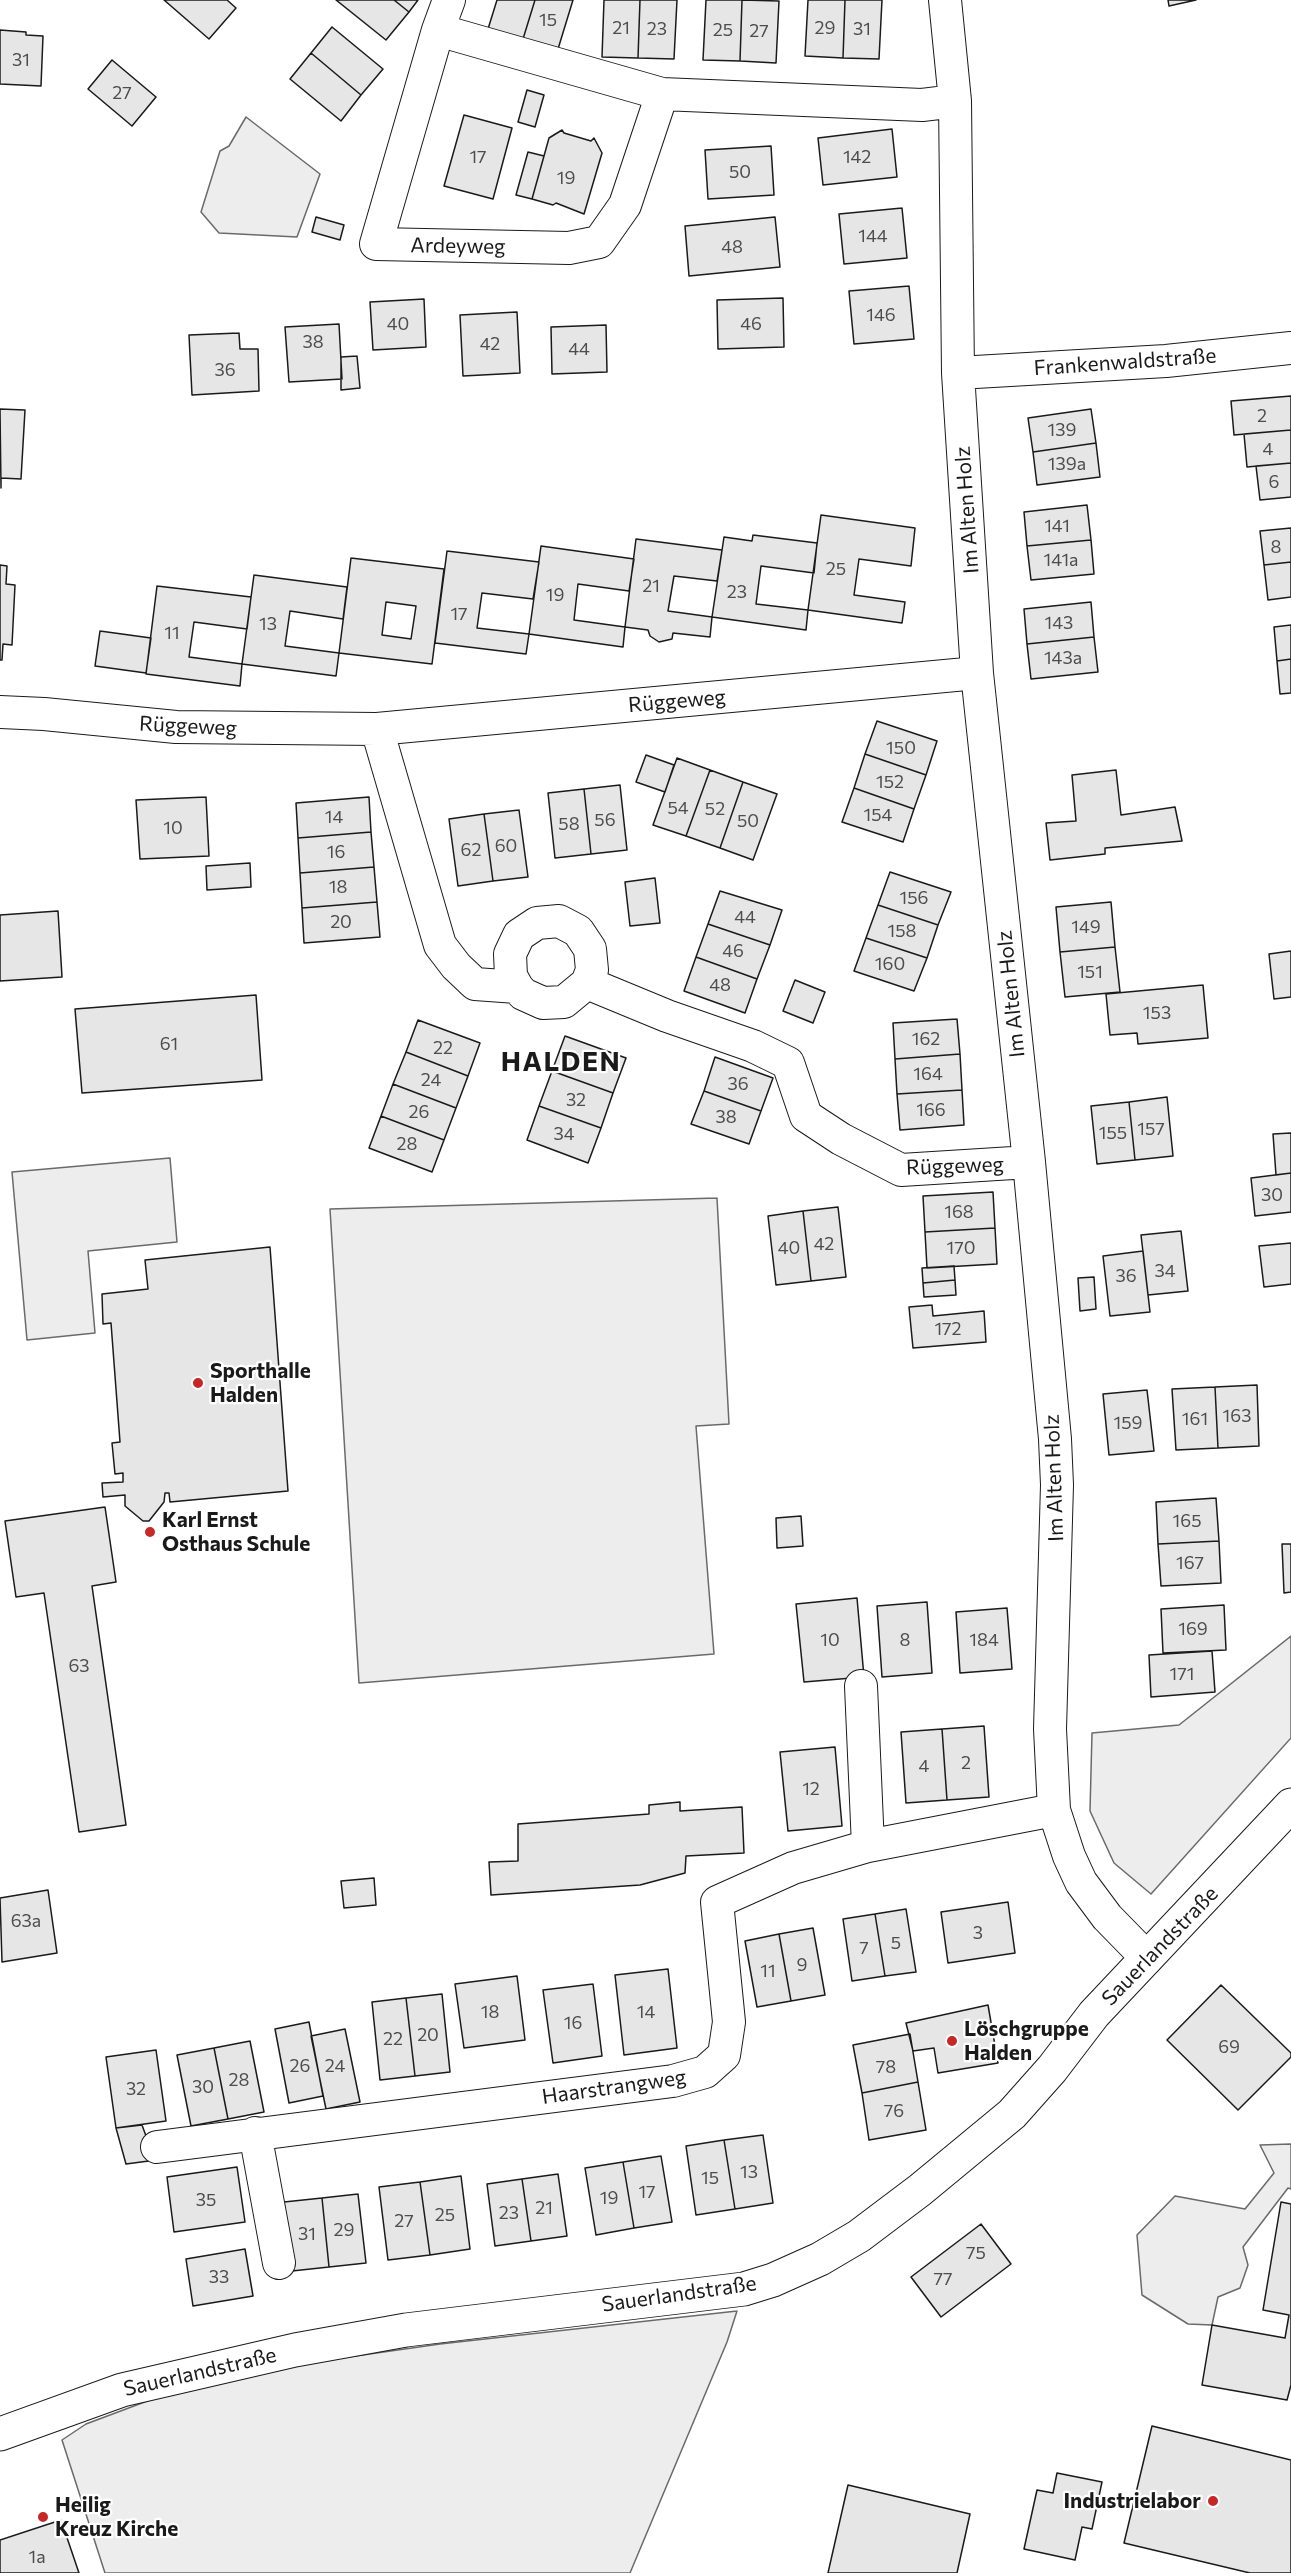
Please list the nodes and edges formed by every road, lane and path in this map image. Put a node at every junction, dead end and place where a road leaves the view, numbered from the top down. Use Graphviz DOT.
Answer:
graph roads {
  1 [pos="449,0"];
  2 [pos="945,0"];
  3 [pos="438,30"];
  4 [pos="662,94"];
  5 [pos="955,101"];
  6 [pos="1291,348"];
  7 [pos="958,373"];
  8 [pos="977,673"];
  9 [pos="0,712"];
  10 [pos="377,729"];
  11 [pos="587,983"];
  12 [pos="517,987"];
  13 [pos="1029,1162"];
  14 [pos="861,1686"];
  15 [pos="1291,1805"];
  16 [pos="1054,1810"];
  17 [pos="868,1846"];
  18 [pos="1147,1958"];
  19 [pos="255,2133"];
  20 [pos="157,2147"];
  21 [pos="279,2263"];
  22 [pos="0,2434"];
  1 -- 3 [label="street, Ardeyweg"];
  2 -- 5 [label="street, Im Alten Holz"];
  3 -- 4 [label="street"];
  3 -- 4 [label="street, Ardeyweg"];
  4 -- 5 [label="street"];
  5 -- 7 [label="street, Im Alten Holz"];
  6 -- 7 [label="street, Frankenwaldstraße"];
  7 -- 8 [label="street, Im Alten Holz"];
  8 -- 10 [label="street, Rüggeweg"];
  8 -- 13 [label="street, Im Alten Holz"];
  9 -- 10 [label="street, Rüggeweg"];
  10 -- 12 [label="street"];
  11 -- 12 [label="street"];
  11 -- 12 [label="street"];
  11 -- 13 [label="street, Rüggeweg"];
  13 -- 16 [label="street, Im Alten Holz"];
  14 -- 17 [label="street"];
  15 -- 18 [label="main road, Sauerlandstraße"];
  16 -- 17 [label="street, Haarstrangweg"];
  16 -- 18 [label="street, Im Alten Holz"];
  17 -- 19 [label="street, Haarstrangweg"];
  18 -- 22 [label="main road, Sauerlandstraße"];
  19 -- 20 [label="street, Haarstrangweg"];
  19 -- 21 [label="street"];
}
